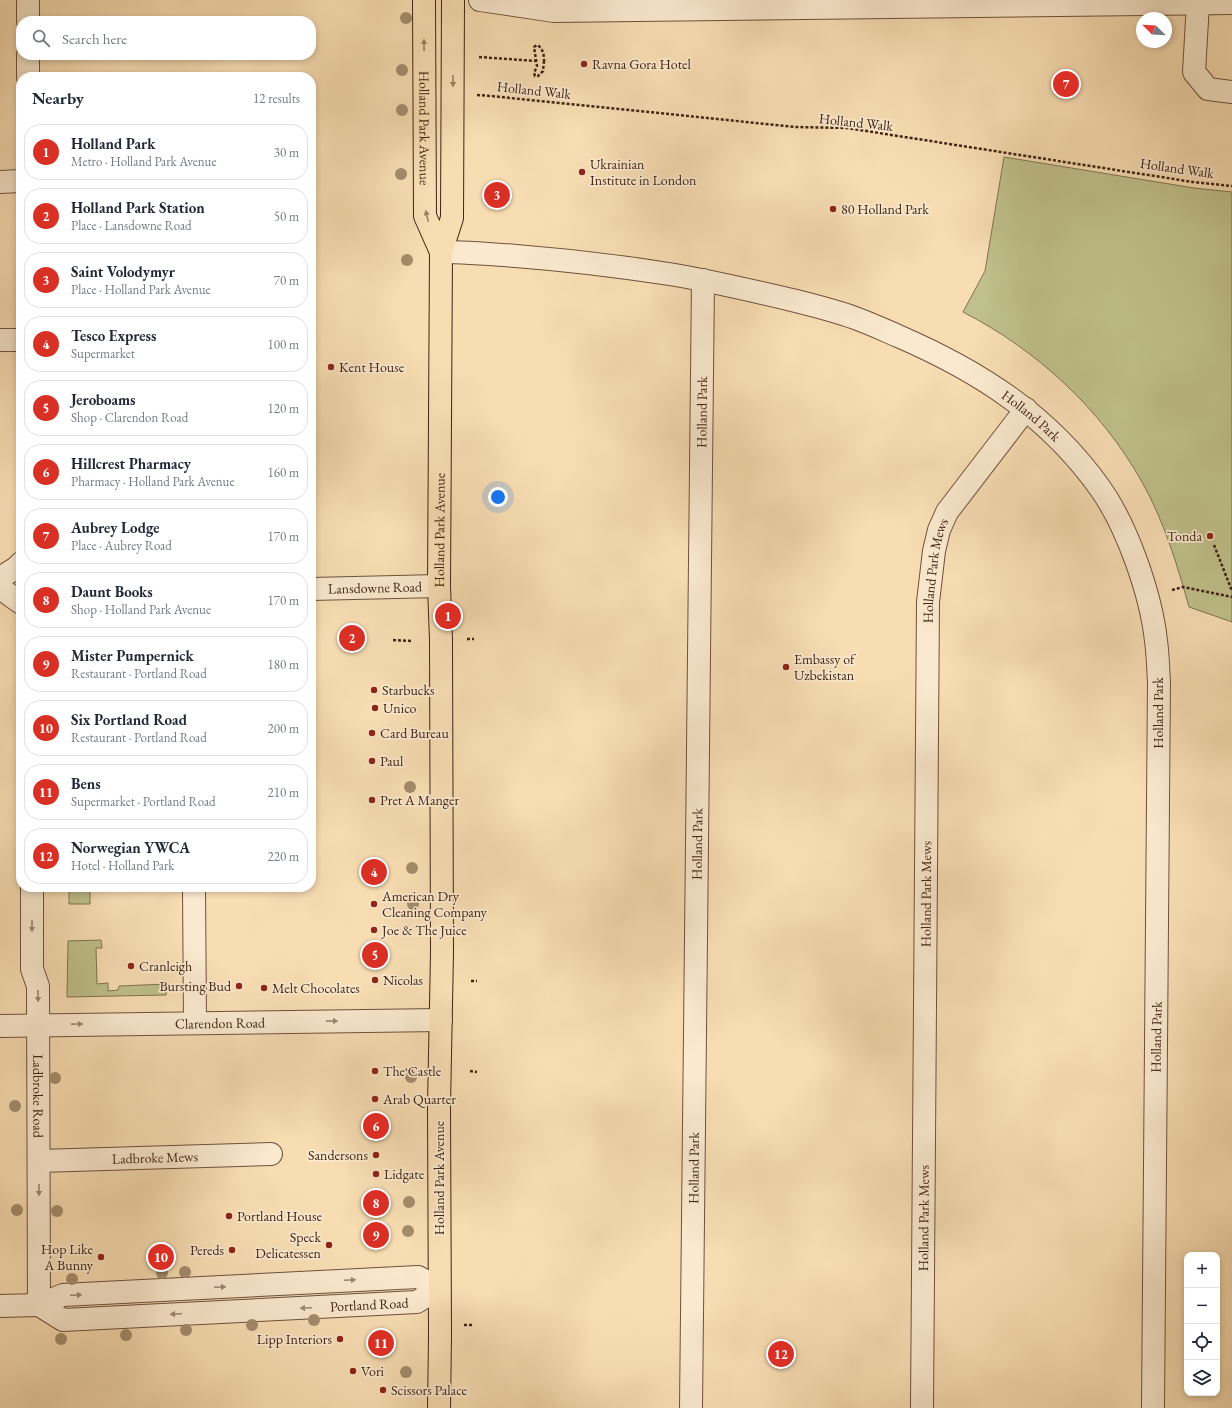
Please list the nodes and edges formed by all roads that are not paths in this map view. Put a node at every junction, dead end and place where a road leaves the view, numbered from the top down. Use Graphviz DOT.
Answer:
graph roads {
  1 [pos="28,0"];
  2 [pos="424,0"];
  3 [pos="453,0"];
  4 [pos="480,0"];
  5 [pos="1002,3"];
  6 [pos="1198,3"];
  7 [pos="1232,3"];
  8 [pos="28,16"];
  9 [pos="28,60"];
  10 [pos="28,72"];
  11 [pos="1232,92"];
  12 [pos="16,181"];
  13 [pos="0,182"];
  14 [pos="441,252"];
  15 [pos="703,280"];
  16 [pos="0,340"];
  17 [pos="16,340"];
  18 [pos="1026,409"];
  19 [pos="16,568"];
  20 [pos="0,578"];
  21 [pos="439,586"];
  22 [pos="0,588"];
  23 [pos="316,590"];
  24 [pos="16,599"];
  25 [pos="32,892"];
  26 [pos="194,892"];
  27 [pos="441,1020"];
  28 [pos="195,1022"];
  29 [pos="38,1025"];
  30 [pos="0,1026"];
  31 [pos="271,1154"];
  32 [pos="39,1161"];
  33 [pos="439,1288"];
  34 [pos="39,1305"];
  35 [pos="0,1306"];
  36 [pos="439,1408"];
  37 [pos="691,1408"];
  38 [pos="922,1408"];
  39 [pos="1153,1408"];
  1 -- 8 [label="street"];
  14 -- 2 [label="main road, Holland Park Avenue, one-way"];
  3 -- 14 [label="main road, Holland Park Avenue, one-way"];
  4 -- 5 [label="street"];
  5 -- 6 [label="street"];
  6 -- 7 [label="street"];
  6 -- 11 [label="street"];
  9 -- 10 [label="street"];
  12 -- 13 [label="street"];
  14 -- 15 [label="street, Holland Park"];
  14 -- 21 [label="main road, Holland Park Avenue"];
  15 -- 18 [label="street, Holland Park"];
  15 -- 37 [label="street, Holland Park"];
  16 -- 17 [label="street"];
  18 -- 38 [label="street, Holland Park Mews"];
  18 -- 39 [label="street, Holland Park"];
  19 -- 20 [label="street"];
  21 -- 23 [label="street, Lansdowne Road"];
  21 -- 27 [label="main road, Holland Park Avenue"];
  22 -- 24 [label="street"];
  25 -- 29 [label="street, Ladbroke Road, one-way"];
  26 -- 28 [label="street"];
  28 -- 27 [label="street, Clarendon Road, one-way"];
  27 -- 33 [label="main road, Holland Park Avenue"];
  29 -- 28 [label="street, Clarendon Road, one-way"];
  29 -- 30 [label="street, Clarendon Road"];
  29 -- 32 [label="street, Ladbroke Road"];
  31 -- 32 [label="street, Ladbroke Mews"];
  32 -- 34 [label="street, Ladbroke Road, one-way"];
  33 -- 34 [label="street, Portland Road"];
  33 -- 36 [label="main road, Holland Park Avenue"];
  34 -- 35 [label="street, Portland Road"];
}
